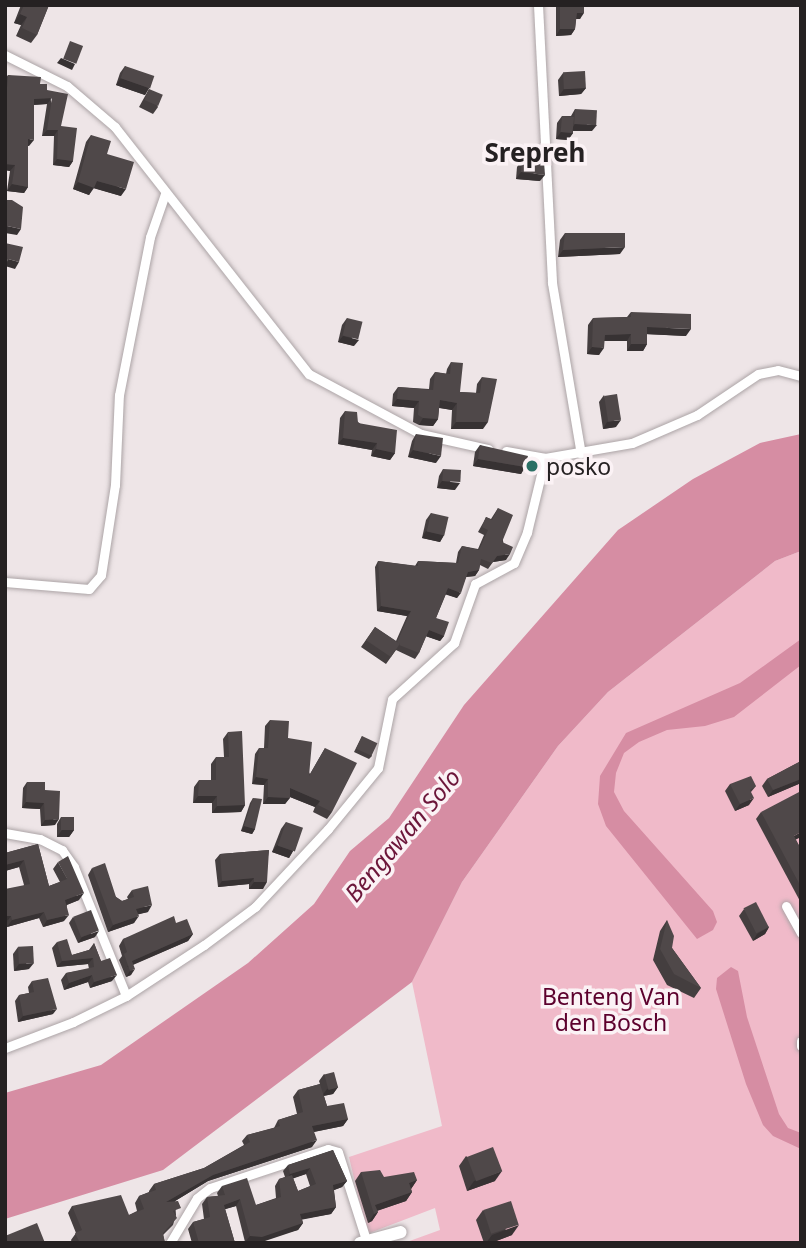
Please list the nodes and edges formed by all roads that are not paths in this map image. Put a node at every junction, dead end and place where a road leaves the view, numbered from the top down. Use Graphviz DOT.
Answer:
graph roads {
  1 [pos="538,5"];
  2 [pos="5,55"];
  3 [pos="165,194"];
  4 [pos="801,376"];
  5 [pos="580,454"];
  6 [pos="545,458"];
  7 [pos="5,582"];
  8 [pos="5,833"];
  9 [pos="786,906"];
  10 [pos="801,933"];
  11 [pos="126,996"];
  12 [pos="801,1041"];
  13 [pos="801,1046"];
  14 [pos="5,1048"];
  15 [pos="363,1242"];
  16 [pos="170,1243"];
  17 [pos="391,1243"];
  1 -- 5 [label="street"];
  2 -- 3 [label="street"];
  3 -- 6 [label="street"];
  3 -- 7 [label="street"];
  4 -- 5 [label="street"];
  5 -- 6 [label="street"];
  6 -- 11 [label="street"];
  8 -- 11 [label="street"];
  9 -- 10 [label="street"];
  11 -- 14 [label="street"];
  12 -- 13 [label="street"];
  15 -- 16 [label="street"];
  15 -- 17 [label="street"];
}
